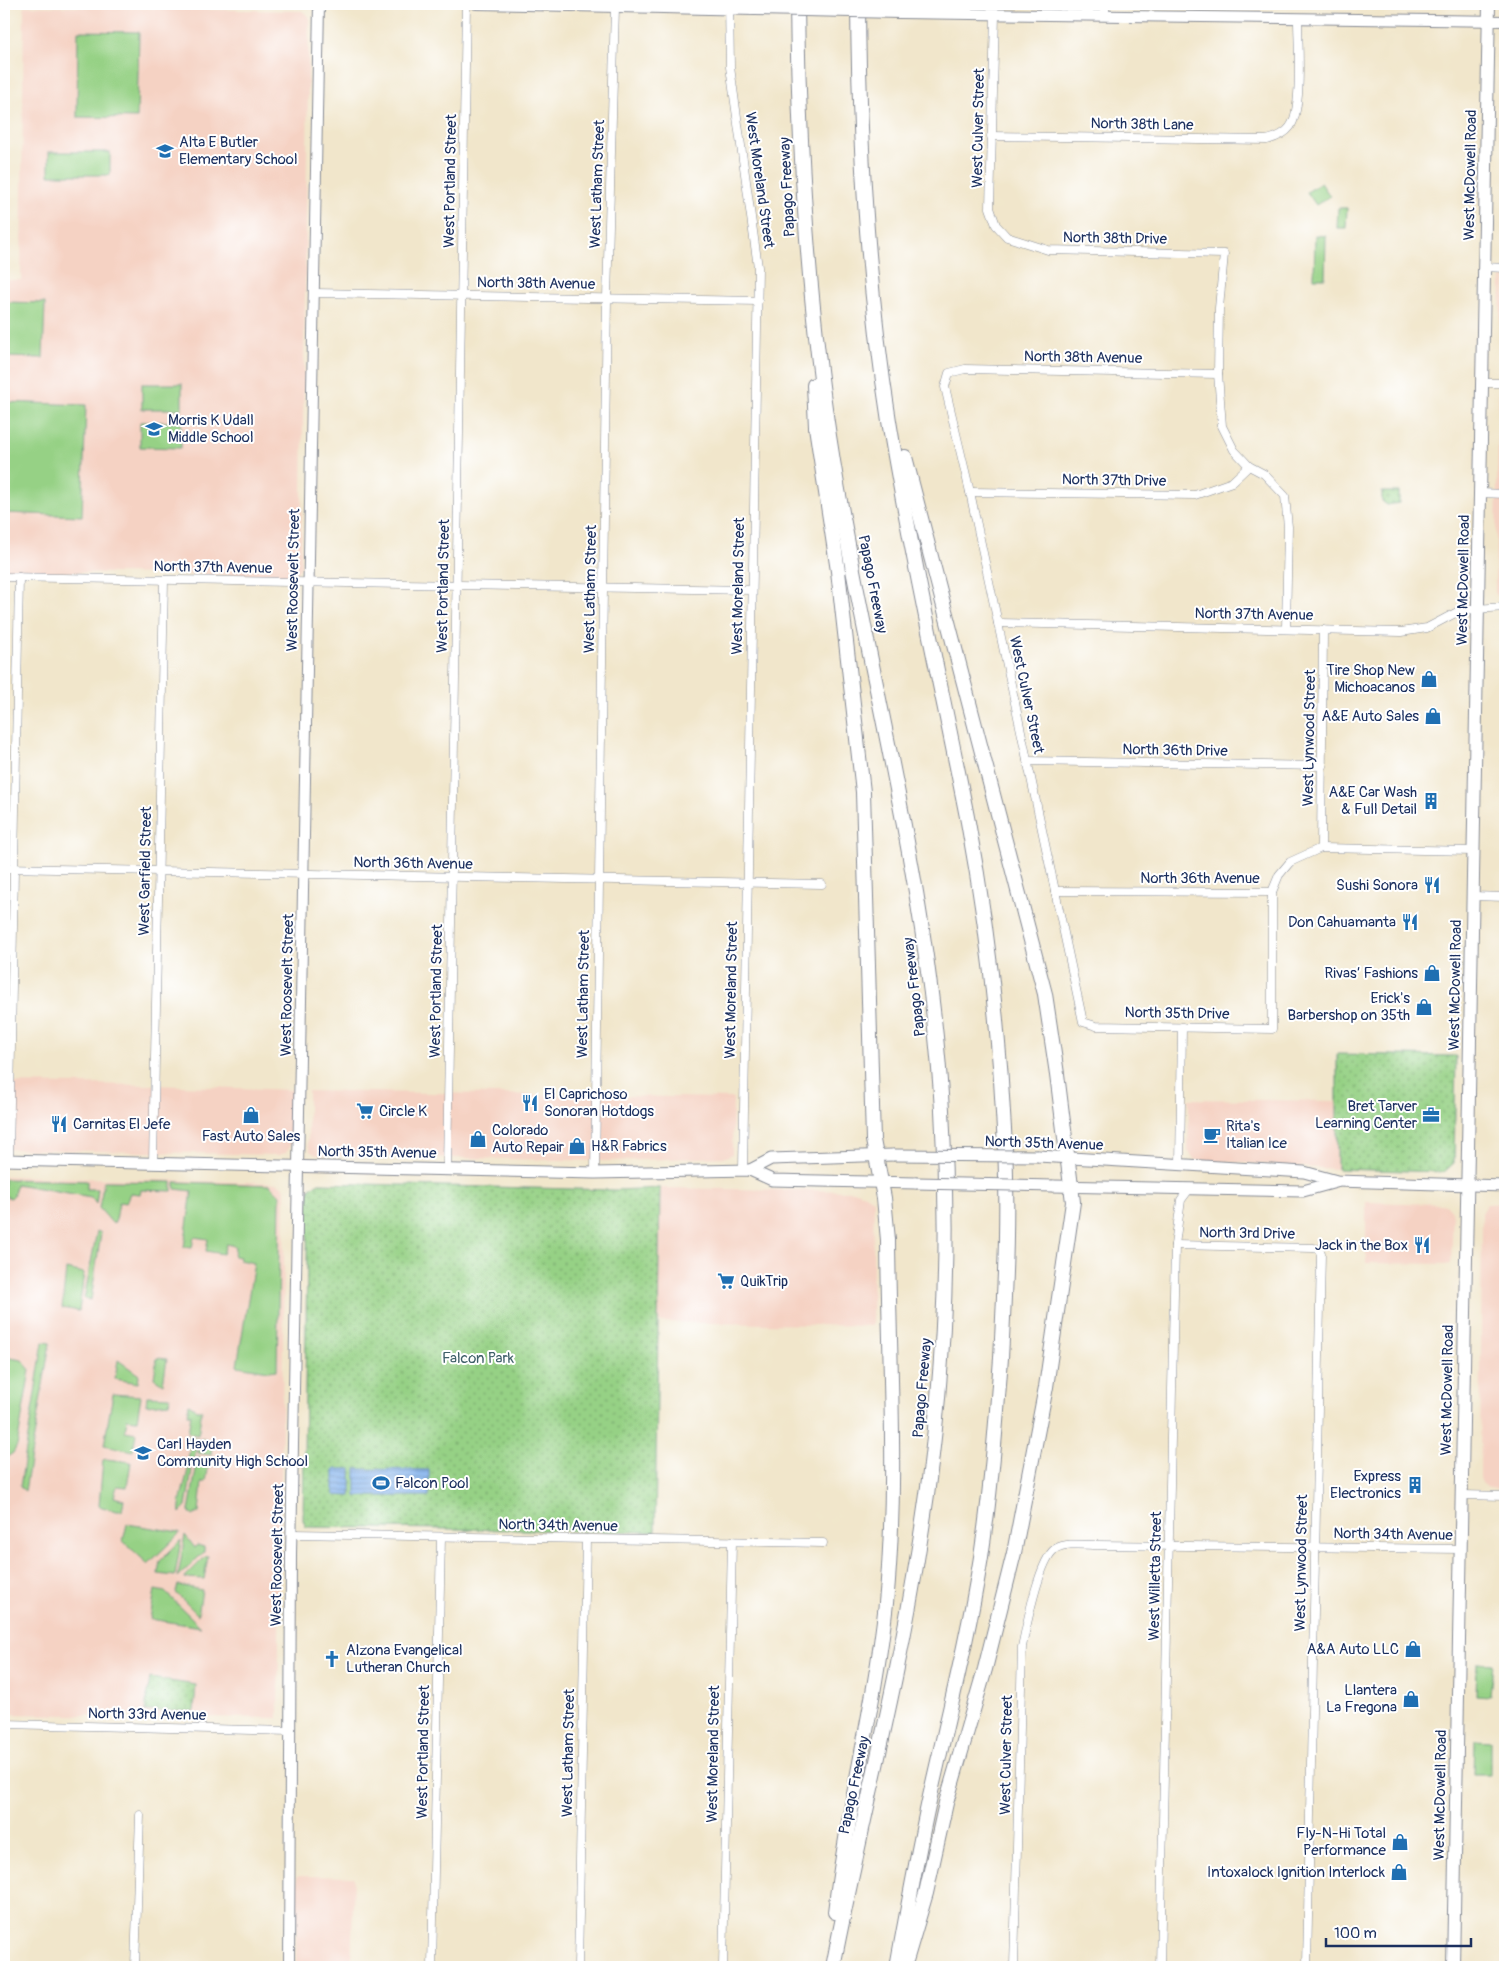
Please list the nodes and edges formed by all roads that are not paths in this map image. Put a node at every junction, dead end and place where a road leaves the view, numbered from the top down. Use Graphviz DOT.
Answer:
graph roads {
  1 [pos="319,4"];
  2 [pos="466,4"];
  3 [pos="476,4"];
  4 [pos="797,4"];
  5 [pos="858,4"];
  6 [pos="1105,4"];
  7 [pos="1490,4"];
  8 [pos="615,7"];
  9 [pos="729,7"];
  10 [pos="995,14"];
  11 [pos="1105,16"];
  12 [pos="1298,19"];
  13 [pos="1489,21"];
  14 [pos="1505,22"];
  15 [pos="991,136"];
  16 [pos="1006,237"];
  17 [pos="1485,267"];
  18 [pos="1505,268"];
  19 [pos="808,274"];
  20 [pos="315,293"];
  21 [pos="461,296"];
  22 [pos="607,298"];
  23 [pos="758,301"];
  24 [pos="877,331"];
  25 [pos="949,373"];
  26 [pos="1218,374"];
  27 [pos="1482,383"];
  28 [pos="1505,384"];
  29 [pos="1249,466"];
  30 [pos="970,492"];
  31 [pos="1480,493"];
  32 [pos="1505,494"];
  33 [pos="4,577"];
  34 [pos="19,577"];
  35 [pos="164,580"];
  36 [pos="308,582"];
  37 [pos="457,585"];
  38 [pos="604,587"];
  39 [pos="751,590"];
  40 [pos="1505,607"];
  41 [pos="1478,608"];
  42 [pos="998,622"];
  43 [pos="1286,628"];
  44 [pos="1324,630"];
  45 [pos="1027,761"];
  46 [pos="1323,766"];
  47 [pos="1321,848"];
  48 [pos="1474,851"];
  49 [pos="4,868"];
  50 [pos="13,868"];
  51 [pos="158,871"];
  52 [pos="304,875"];
  53 [pos="452,877"];
  54 [pos="599,880"];
  55 [pos="747,883"];
  56 [pos="822,884"];
  57 [pos="1055,892"];
  58 [pos="1272,892"];
  59 [pos="1472,896"];
  60 [pos="1505,897"];
  61 [pos="1083,1022"];
  62 [pos="1182,1027"];
  63 [pos="876,1155"];
  64 [pos="1061,1156"];
  65 [pos="6,1160"];
  66 [pos="153,1164"];
  67 [pos="1180,1165"];
  68 [pos="299,1166"];
  69 [pos="447,1169"];
  70 [pos="746,1170"];
  71 [pos="595,1173"];
  72 [pos="1337,1181"];
  73 [pos="881,1182"];
  74 [pos="1467,1185"];
  75 [pos="1071,1186"];
  76 [pos="1505,1186"];
  77 [pos="1190,1188"];
  78 [pos="1175,1245"];
  79 [pos="1318,1249"];
  80 [pos="1462,1495"];
  81 [pos="1505,1496"];
  82 [pos="292,1534"];
  83 [pos="441,1536"];
  84 [pos="586,1539"];
  85 [pos="732,1541"];
  86 [pos="823,1543"];
  87 [pos="1169,1546"];
  88 [pos="1316,1547"];
  89 [pos="1461,1549"];
  90 [pos="1055,1550"];
  91 [pos="4,1724"];
  92 [pos="290,1731"];
  93 [pos="140,1815"];
  94 [pos="135,1967"];
  95 [pos="288,1967"];
  96 [pos="432,1967"];
  97 [pos="578,1967"];
  98 [pos="723,1967"];
  99 [pos="829,1967"];
  100 [pos="833,1967"];
  101 [pos="897,1967"];
  102 [pos="904,1967"];
  103 [pos="1014,1967"];
  104 [pos="1160,1967"];
  105 [pos="1307,1967"];
  106 [pos="1453,1967"];
  1 -- 20 [label="street, West Roosevelt Street"];
  2 -- 21 [label="street, West Portland Street"];
  3 -- 8 [label="street"];
  4 -- 19 [label="highway, Papago Freeway"];
  5 -- 24 [label="highway"];
  6 -- 11 [label="street"];
  7 -- 13 [label="main road, West McDowell Road"];
  8 -- 9 [label="street"];
  8 -- 22 [label="street, West Latham Street"];
  9 -- 10 [label="street, bridge"];
  9 -- 23 [label="street, West Moreland Street"];
  10 -- 11 [label="street"];
  10 -- 15 [label="street, West Culver Street"];
  11 -- 12 [label="street"];
  12 -- 13 [label="street"];
  12 -- 15 [label="street, North 38th Lane"];
  13 -- 14 [label="street"];
  13 -- 17 [label="main road, West McDowell Road"];
  15 -- 16 [label="street, West Culver Street"];
  16 -- 26 [label="street, North 38th Drive"];
  17 -- 18 [label="street"];
  17 -- 27 [label="main road, West McDowell Road"];
  19 -- 63 [label="highway"];
  19 -- 100 [label="highway, Papago Freeway"];
  20 -- 21 [label="street, North 38th Avenue"];
  20 -- 36 [label="street, West Roosevelt Street"];
  21 -- 22 [label="street, North 38th Avenue"];
  21 -- 37 [label="street, West Portland Street"];
  22 -- 23 [label="street, North 38th Avenue"];
  22 -- 38 [label="street, West Latham Street"];
  23 -- 39 [label="street, West Moreland Street"];
  24 -- 64 [label="highway"];
  24 -- 101 [label="highway"];
  25 -- 26 [label="street, North 38th Avenue"];
  25 -- 30 [label="street, West Culver Street"];
  26 -- 29 [label="street"];
  27 -- 28 [label="street"];
  27 -- 31 [label="main road, West McDowell Road"];
  29 -- 30 [label="street, North 37th Drive"];
  29 -- 43 [label="street"];
  30 -- 42 [label="street, West Culver Street"];
  31 -- 32 [label="street"];
  31 -- 41 [label="main road, West McDowell Road"];
  33 -- 34 [label="street, North 37th Avenue"];
  34 -- 35 [label="street, North 37th Avenue"];
  34 -- 50 [label="street"];
  35 -- 36 [label="street, North 37th Avenue"];
  35 -- 51 [label="street, West Garfield Street"];
  36 -- 37 [label="street, North 37th Avenue"];
  36 -- 52 [label="street, West Roosevelt Street"];
  37 -- 38 [label="street, North 37th Avenue"];
  37 -- 53 [label="street, West Portland Street"];
  38 -- 39 [label="street, North 37th Avenue"];
  38 -- 54 [label="street, West Latham Street"];
  39 -- 55 [label="street, West Moreland Street"];
  40 -- 41 [label="street, North 37th Avenue"];
  41 -- 44 [label="street, North 37th Avenue"];
  41 -- 48 [label="main road, West McDowell Road"];
  42 -- 43 [label="street, North 37th Avenue"];
  42 -- 45 [label="street, West Culver Street"];
  43 -- 44 [label="street, North 37th Avenue"];
  44 -- 46 [label="street, West Lynwood Street"];
  45 -- 46 [label="street, North 36th Drive"];
  45 -- 57 [label="street, West Culver Street"];
  46 -- 47 [label="street, West Lynwood Street"];
  47 -- 48 [label="street, North 36th Avenue"];
  47 -- 58 [label="street, North 36th Avenue"];
  48 -- 59 [label="main road, West McDowell Road"];
  49 -- 50 [label="street, North 36th Avenue"];
  50 -- 51 [label="street, North 36th Avenue"];
  50 -- 65 [label="street"];
  51 -- 52 [label="street, North 36th Avenue"];
  51 -- 66 [label="street, West Garfield Street"];
  52 -- 53 [label="street, North 36th Avenue"];
  52 -- 68 [label="street, West Roosevelt Street"];
  53 -- 54 [label="street, North 36th Avenue"];
  53 -- 69 [label="street, West Portland Street"];
  54 -- 55 [label="street, North 36th Avenue"];
  54 -- 71 [label="street, West Latham Street"];
  55 -- 56 [label="street, North 36th Avenue"];
  55 -- 70 [label="street, West Moreland Street"];
  57 -- 58 [label="street, North 36th Avenue"];
  57 -- 61 [label="street, West Culver Street"];
  58 -- 62 [label="street, North 35th Drive"];
  59 -- 60 [label="street"];
  59 -- 74 [label="main road, West McDowell Road"];
  61 -- 62 [label="street, North 35th Drive"];
  62 -- 67 [label="street"];
  63 -- 64 [label="main road, North 35th Avenue, bridge"];
  63 -- 70 [label="main road, North 35th Avenue"];
  63 -- 73 [label="highway"];
  64 -- 67 [label="main road, North 35th Avenue"];
  64 -- 75 [label="highway"];
  65 -- 66 [label="main road, North 35th Avenue"];
  66 -- 68 [label="main road, North 35th Avenue"];
  67 -- 72 [label="main road, North 35th Avenue"];
  68 -- 69 [label="main road, North 35th Avenue"];
  68 -- 82 [label="street, West Roosevelt Street"];
  69 -- 71 [label="main road, North 35th Avenue"];
  70 -- 71 [label="main road, North 35th Avenue"];
  70 -- 73 [label="main road, North 35th Avenue"];
  72 -- 74 [label="main road, North 35th Avenue"];
  72 -- 77 [label="main road, North 35th Avenue"];
  73 -- 75 [label="main road, North 35th Avenue, bridge"];
  73 -- 99 [label="highway"];
  74 -- 76 [label="main road, North 35th Avenue"];
  74 -- 80 [label="main road, West McDowell Road"];
  75 -- 77 [label="main road, North 35th Avenue"];
  75 -- 102 [label="highway"];
  77 -- 78 [label="street, West Willetta Street"];
  78 -- 79 [label="street, North 3rd Drive"];
  78 -- 87 [label="street, West Willetta Street"];
  79 -- 88 [label="street, West Lynwood Street"];
  80 -- 81 [label="street"];
  80 -- 89 [label="main road, West McDowell Road"];
  82 -- 83 [label="street, North 34th Avenue"];
  82 -- 92 [label="street, West Roosevelt Street"];
  83 -- 84 [label="street, North 34th Avenue"];
  83 -- 96 [label="street, West Portland Street"];
  84 -- 85 [label="street, North 34th Avenue"];
  84 -- 97 [label="street, West Latham Street"];
  85 -- 86 [label="street, North 34th Avenue"];
  85 -- 98 [label="street, West Moreland Street"];
  87 -- 88 [label="street, North 34th Avenue"];
  87 -- 90 [label="street, North 34th Avenue"];
  87 -- 104 [label="street, West Willetta Street"];
  88 -- 89 [label="street, North 34th Avenue"];
  88 -- 105 [label="street, West Lynwood Street"];
  89 -- 106 [label="main road, West McDowell Road"];
  90 -- 103 [label="street, West Culver Street"];
  91 -- 92 [label="street, North 33rd Avenue"];
  92 -- 95 [label="street, West Roosevelt Street"];
  93 -- 94 [label="street"];
}
